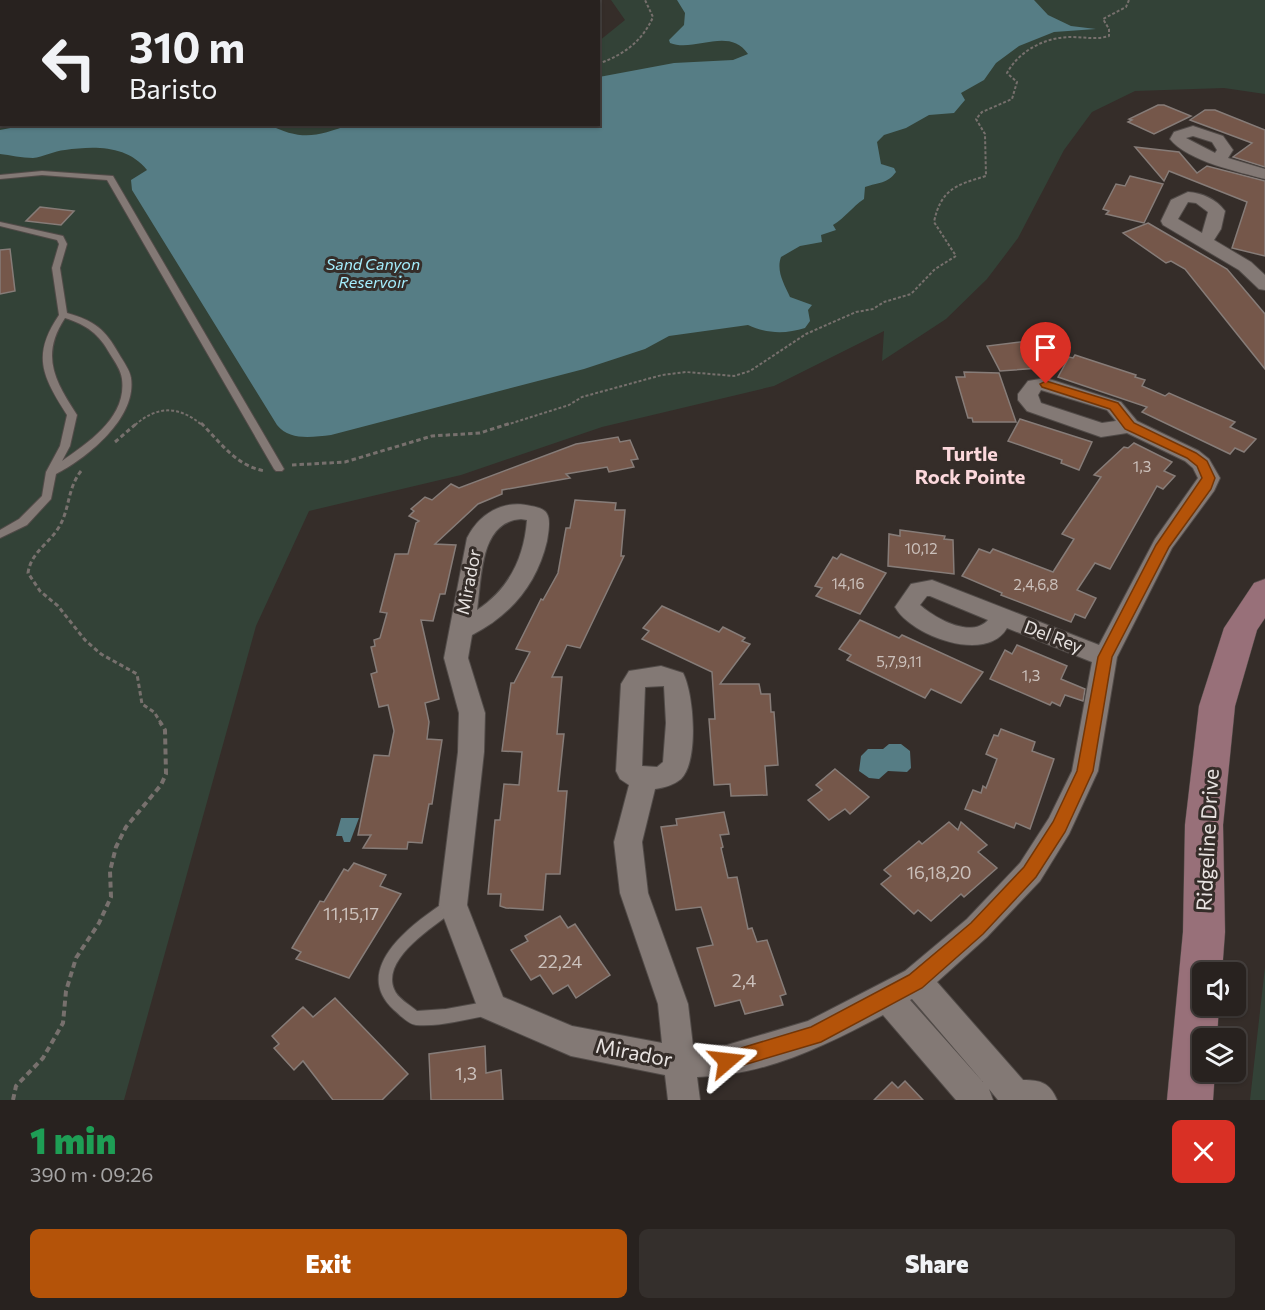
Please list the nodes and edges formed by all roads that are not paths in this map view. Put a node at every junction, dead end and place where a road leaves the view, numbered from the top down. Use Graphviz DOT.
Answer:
graph roads {
  1 [pos="1220,159"];
  2 [pos="1265,174"];
  3 [pos="0,177"];
  4 [pos="0,224"];
  5 [pos="1205,241"];
  6 [pos="1265,285"];
  7 [pos="63,315"];
  8 [pos="1130,426"];
  9 [pos="279,469"];
  10 [pos="51,472"];
  11 [pos="0,534"];
  12 [pos="1265,591"];
  13 [pos="1001,617"];
  14 [pos="460,632"];
  15 [pos="1105,657"];
  16 [pos="644,778"];
  17 [pos="453,905"];
  18 [pos="916,981"];
  19 [pos="887,997"];
  20 [pos="492,1007"];
  21 [pos="678,1062"];
  22 [pos="1023,1099"];
  23 [pos="684,1100"];
  24 [pos="977,1100"];
  25 [pos="1190,1100"];
  1 -- 2 [label="street"];
  3 -- 9 [label="lane"];
  4 -- 7 [label="lane"];
  5 -- 6 [label="street"];
  7 -- 10 [label="lane"];
  7 -- 10 [label="lane"];
  8 -- 15 [label="street, Mirador"];
  10 -- 11 [label="lane"];
  12 -- 25 [label="street, Ridgeline Drive"];
  13 -- 15 [label="street, Del Rey"];
  14 -- 14 [label="street, Mirador"];
  14 -- 17 [label="street, Mirador"];
  15 -- 18 [label="street, Mirador"];
  16 -- 21 [label="street"];
  17 -- 20 [label="street, Mirador"];
  17 -- 20 [label="lane"];
  18 -- 19 [label="street, Mirador"];
  18 -- 22 [label="street"];
  19 -- 21 [label="street, Mirador"];
  19 -- 24 [label="street"];
  20 -- 21 [label="street, Mirador"];
  21 -- 23 [label="street"];
}
